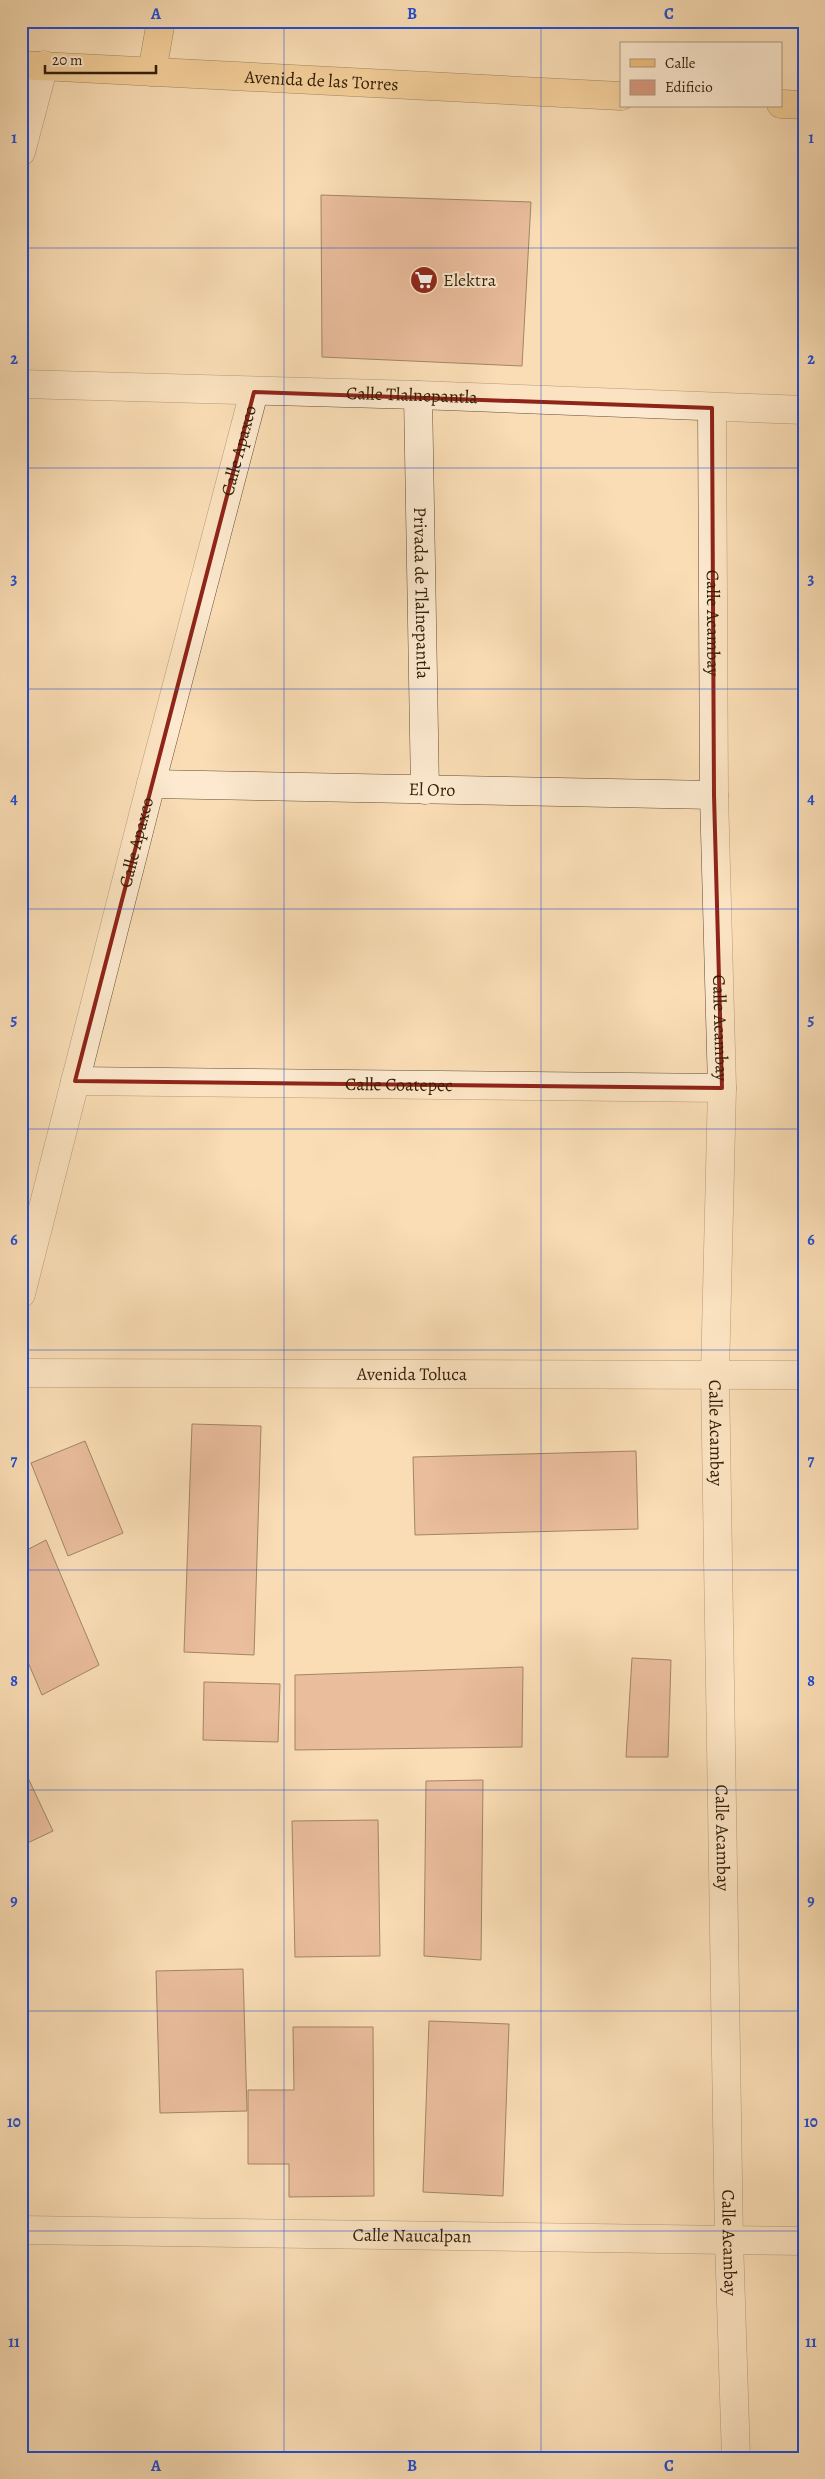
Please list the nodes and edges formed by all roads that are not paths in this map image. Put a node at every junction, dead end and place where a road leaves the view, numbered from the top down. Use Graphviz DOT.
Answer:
graph roads {
  1 [pos="161,21"];
  2 [pos="33,65"];
  3 [pos="152,72"];
  4 [pos="620,96"];
  5 [pos="782,104"];
  6 [pos="804,105"];
  7 [pos="21,152"];
  8 [pos="21,384"];
  9 [pos="254,392"];
  10 [pos="418,395"];
  11 [pos="712,408"];
  12 [pos="804,410"];
  13 [pos="151,784"];
  14 [pos="425,790"];
  15 [pos="714,795"];
  16 [pos="75,1081"];
  17 [pos="722,1088"];
  18 [pos="21,1294"];
  19 [pos="21,1373"];
  20 [pos="715,1374"];
  21 [pos="804,1375"];
  22 [pos="21,2230"];
  23 [pos="729,2240"];
  24 [pos="804,2241"];
  25 [pos="736,2458"];
  1 -- 3 [label="main road"];
  2 -- 3 [label="main road, Avenida de las Torres"];
  2 -- 7 [label="street"];
  3 -- 4 [label="main road, Avenida de las Torres"];
  5 -- 6 [label="main road"];
  8 -- 9 [label="street, Calle Tlalnepantla"];
  9 -- 10 [label="street, Calle Tlalnepantla"];
  9 -- 13 [label="street, Calle Apaxco"];
  10 -- 11 [label="street, Calle Tlalnepantla"];
  10 -- 14 [label="street, Privada de Tlalnepantla"];
  11 -- 12 [label="street, Calle Tlalnepantla"];
  11 -- 15 [label="street, Calle Acambay"];
  13 -- 14 [label="street, El Oro"];
  13 -- 16 [label="street, Calle Apaxco"];
  14 -- 15 [label="street, El Oro"];
  15 -- 17 [label="street, Calle Acambay"];
  16 -- 17 [label="street, Calle Coatepec"];
  16 -- 18 [label="street, Calle Apaxco"];
  17 -- 20 [label="street, Calle Acambay"];
  19 -- 20 [label="street, Avenida Toluca"];
  20 -- 21 [label="street, Avenida Toluca"];
  20 -- 23 [label="street, Calle Acambay"];
  22 -- 23 [label="street, Calle Naucalpan"];
  23 -- 24 [label="street, Calle Naucalpan"];
  23 -- 25 [label="street, Calle Acambay"];
}
